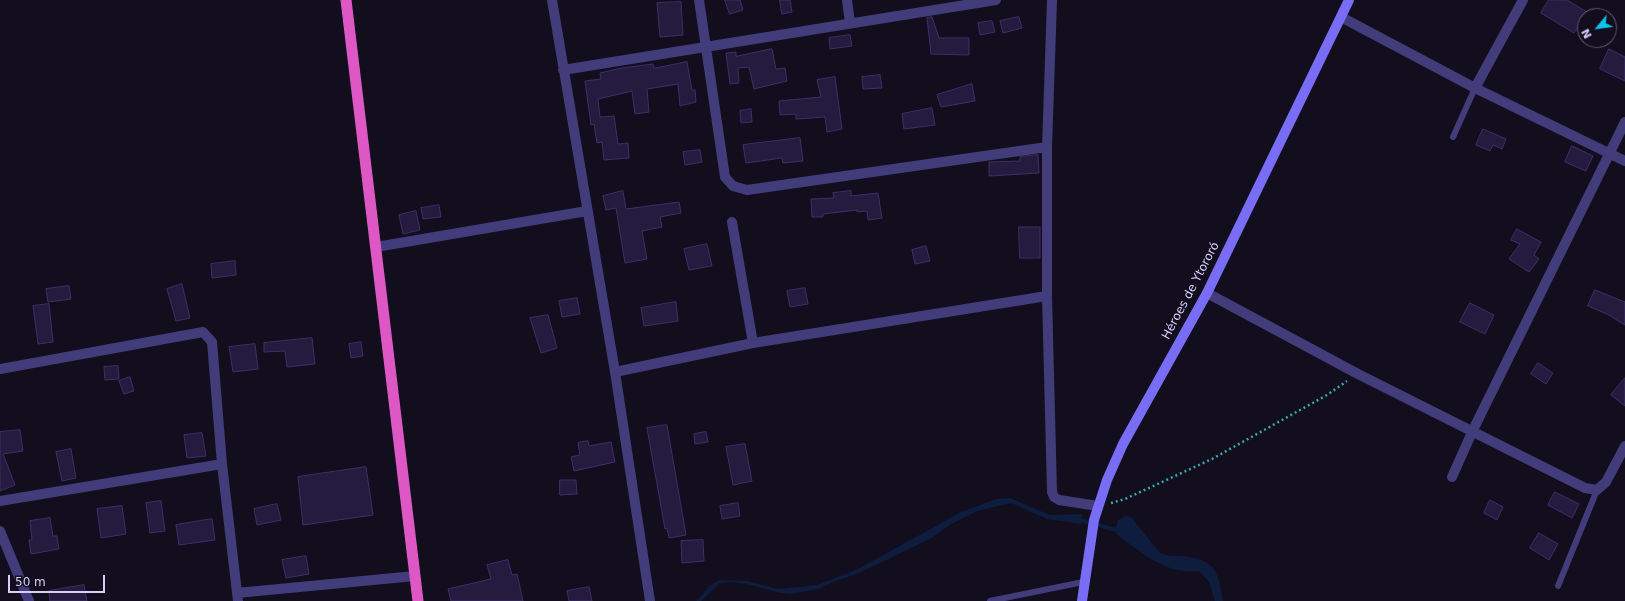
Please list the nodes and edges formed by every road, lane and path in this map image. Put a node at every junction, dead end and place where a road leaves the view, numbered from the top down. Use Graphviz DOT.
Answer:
graph roads {
  1 [pos="346,0"];
  2 [pos="552,0"];
  3 [pos="699,0"];
  4 [pos="847,0"];
  5 [pos="996,0"];
  6 [pos="1052,0"];
  7 [pos="1349,0"];
  8 [pos="1523,0"];
  9 [pos="1341,17"];
  10 [pos="850,23"];
  11 [pos="706,48"];
  12 [pos="563,70"];
  13 [pos="1475,88"];
  14 [pos="1625,122"];
  15 [pos="1453,138"];
  16 [pos="1047,147"];
  17 [pos="1608,153"];
  18 [pos="1625,161"];
  19 [pos="587,211"];
  20 [pos="732,222"];
  21 [pos="376,247"];
  22 [pos="1207,293"];
  23 [pos="1047,296"];
  24 [pos="753,343"];
  25 [pos="0,368"];
  26 [pos="615,372"];
  27 [pos="1358,374"];
  28 [pos="1473,430"];
  29 [pos="1625,446"];
  30 [pos="222,464"];
  31 [pos="1452,477"];
  32 [pos="1597,490"];
  33 [pos="0,501"];
  34 [pos="1098,506"];
  35 [pos="0,531"];
  36 [pos="415,576"];
  37 [pos="1083,582"];
  38 [pos="1558,586"];
  39 [pos="237,597"];
  40 [pos="29,601"];
  41 [pos="418,601"];
  42 [pos="650,601"];
  43 [pos="990,601"];
  44 [pos="1082,601"];
  1 -- 21 [label="highway"];
  2 -- 12 [label="street"];
  3 -- 11 [label="street"];
  4 -- 10 [label="street"];
  5 -- 10 [label="street"];
  6 -- 16 [label="street"];
  7 -- 9 [label="main road, Héroes de Ytororó"];
  8 -- 13 [label="street"];
  9 -- 13 [label="street"];
  9 -- 22 [label="main road, Héroes de Ytororó"];
  10 -- 11 [label="street"];
  11 -- 12 [label="street"];
  11 -- 16 [label="street"];
  12 -- 19 [label="street"];
  13 -- 15 [label="lane"];
  13 -- 17 [label="street"];
  14 -- 17 [label="street"];
  16 -- 23 [label="street"];
  17 -- 18 [label="street"];
  17 -- 28 [label="street"];
  19 -- 21 [label="street"];
  19 -- 26 [label="street"];
  20 -- 24 [label="street"];
  21 -- 36 [label="highway"];
  22 -- 27 [label="street"];
  22 -- 34 [label="main road, Héroes de Ytororó"];
  23 -- 24 [label="street"];
  23 -- 34 [label="street"];
  24 -- 26 [label="street"];
  25 -- 30 [label="street"];
  26 -- 42 [label="street"];
  27 -- 28 [label="street"];
  27 -- 34 [label="path"];
  28 -- 31 [label="street"];
  28 -- 32 [label="street"];
  29 -- 32 [label="street"];
  30 -- 33 [label="street"];
  30 -- 39 [label="street"];
  32 -- 38 [label="lane"];
  34 -- 37 [label="main road, Héroes de Ytororó"];
  35 -- 40 [label="street"];
  36 -- 39 [label="street"];
  36 -- 41 [label="highway"];
  37 -- 43 [label="lane"];
  37 -- 44 [label="main road, Héroes de Ytororó"];
}
